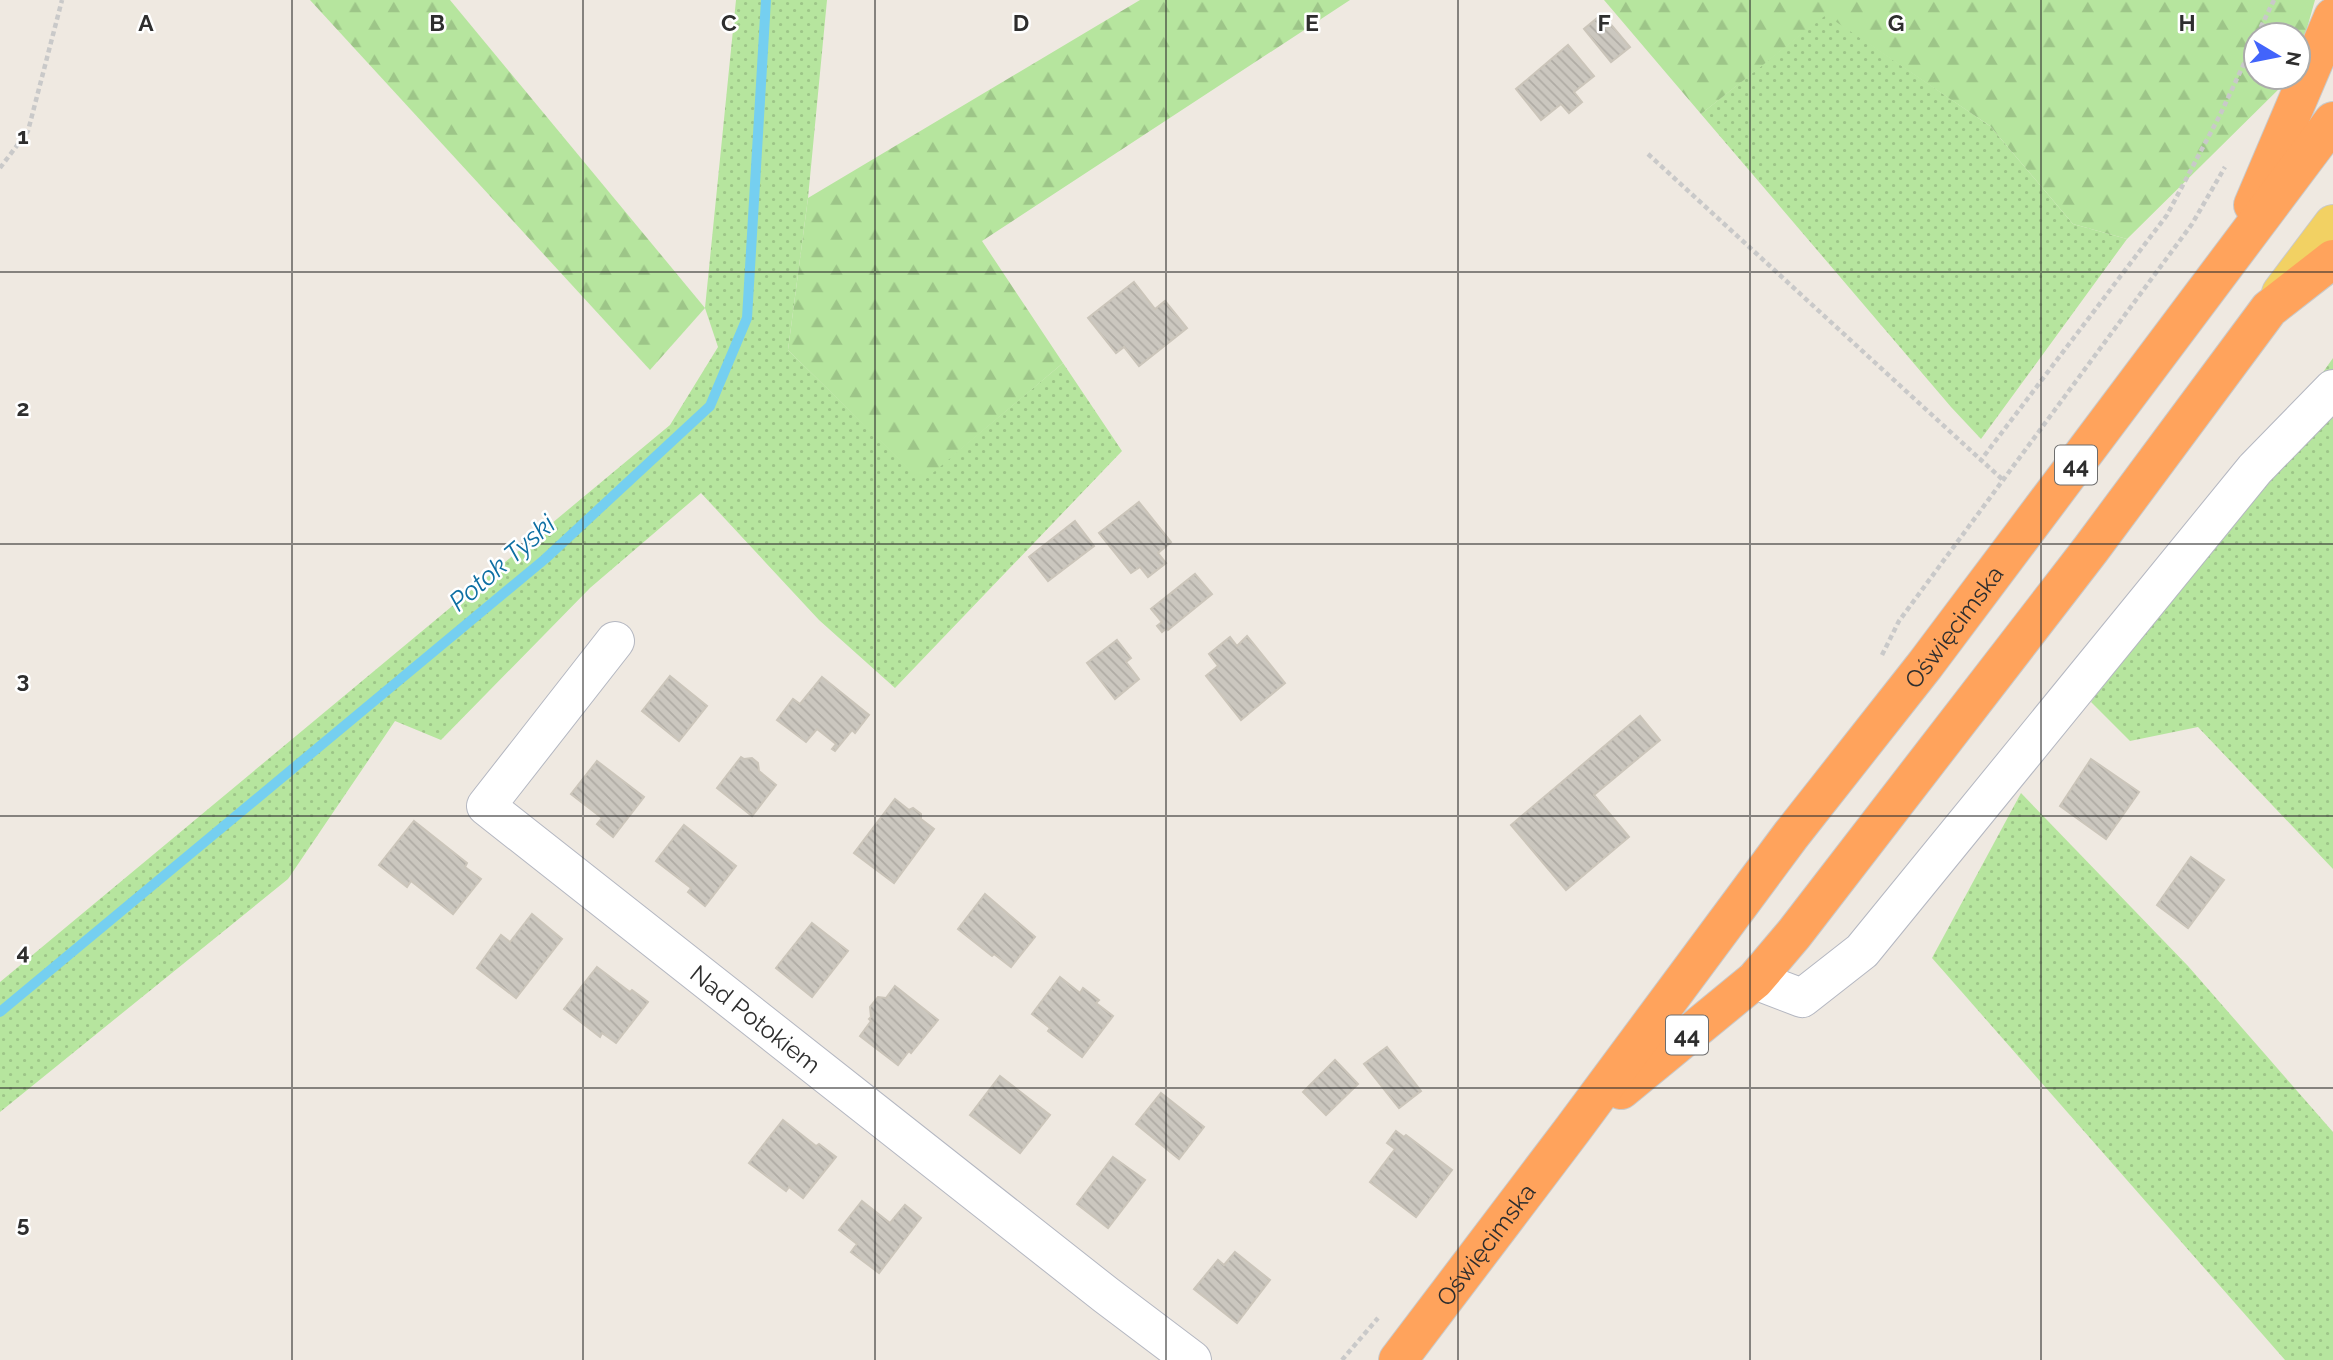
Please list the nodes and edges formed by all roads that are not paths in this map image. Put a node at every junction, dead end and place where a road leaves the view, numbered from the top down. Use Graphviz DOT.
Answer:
graph roads {
  1 [pos="2333,17"];
  2 [pos="2333,121"];
  3 [pos="2333,223"];
  4 [pos="2333,259"];
  5 [pos="2227,265"];
  6 [pos="2269,309"];
  7 [pos="2333,390"];
  8 [pos="615,641"];
  9 [pos="1755,979"];
  10 [pos="1573,1129"];
  11 [pos="1192,1360"];
  12 [pos="1398,1360"];
  1 -- 5 [label="highway"];
  2 -- 5 [label="highway, Oświęcimska / 44"];
  3 -- 6 [label="main road, Oświęcimska / 44"];
  4 -- 6 [label="highway"];
  5 -- 10 [label="highway, Oświęcimska / 44"];
  6 -- 9 [label="highway, Oświęcimska / 44"];
  7 -- 9 [label="street"];
  8 -- 11 [label="street, Nad Potokiem"];
  9 -- 10 [label="highway, Oświęcimska / 44"];
  10 -- 12 [label="highway, Oświęcimska / 44"];
}
